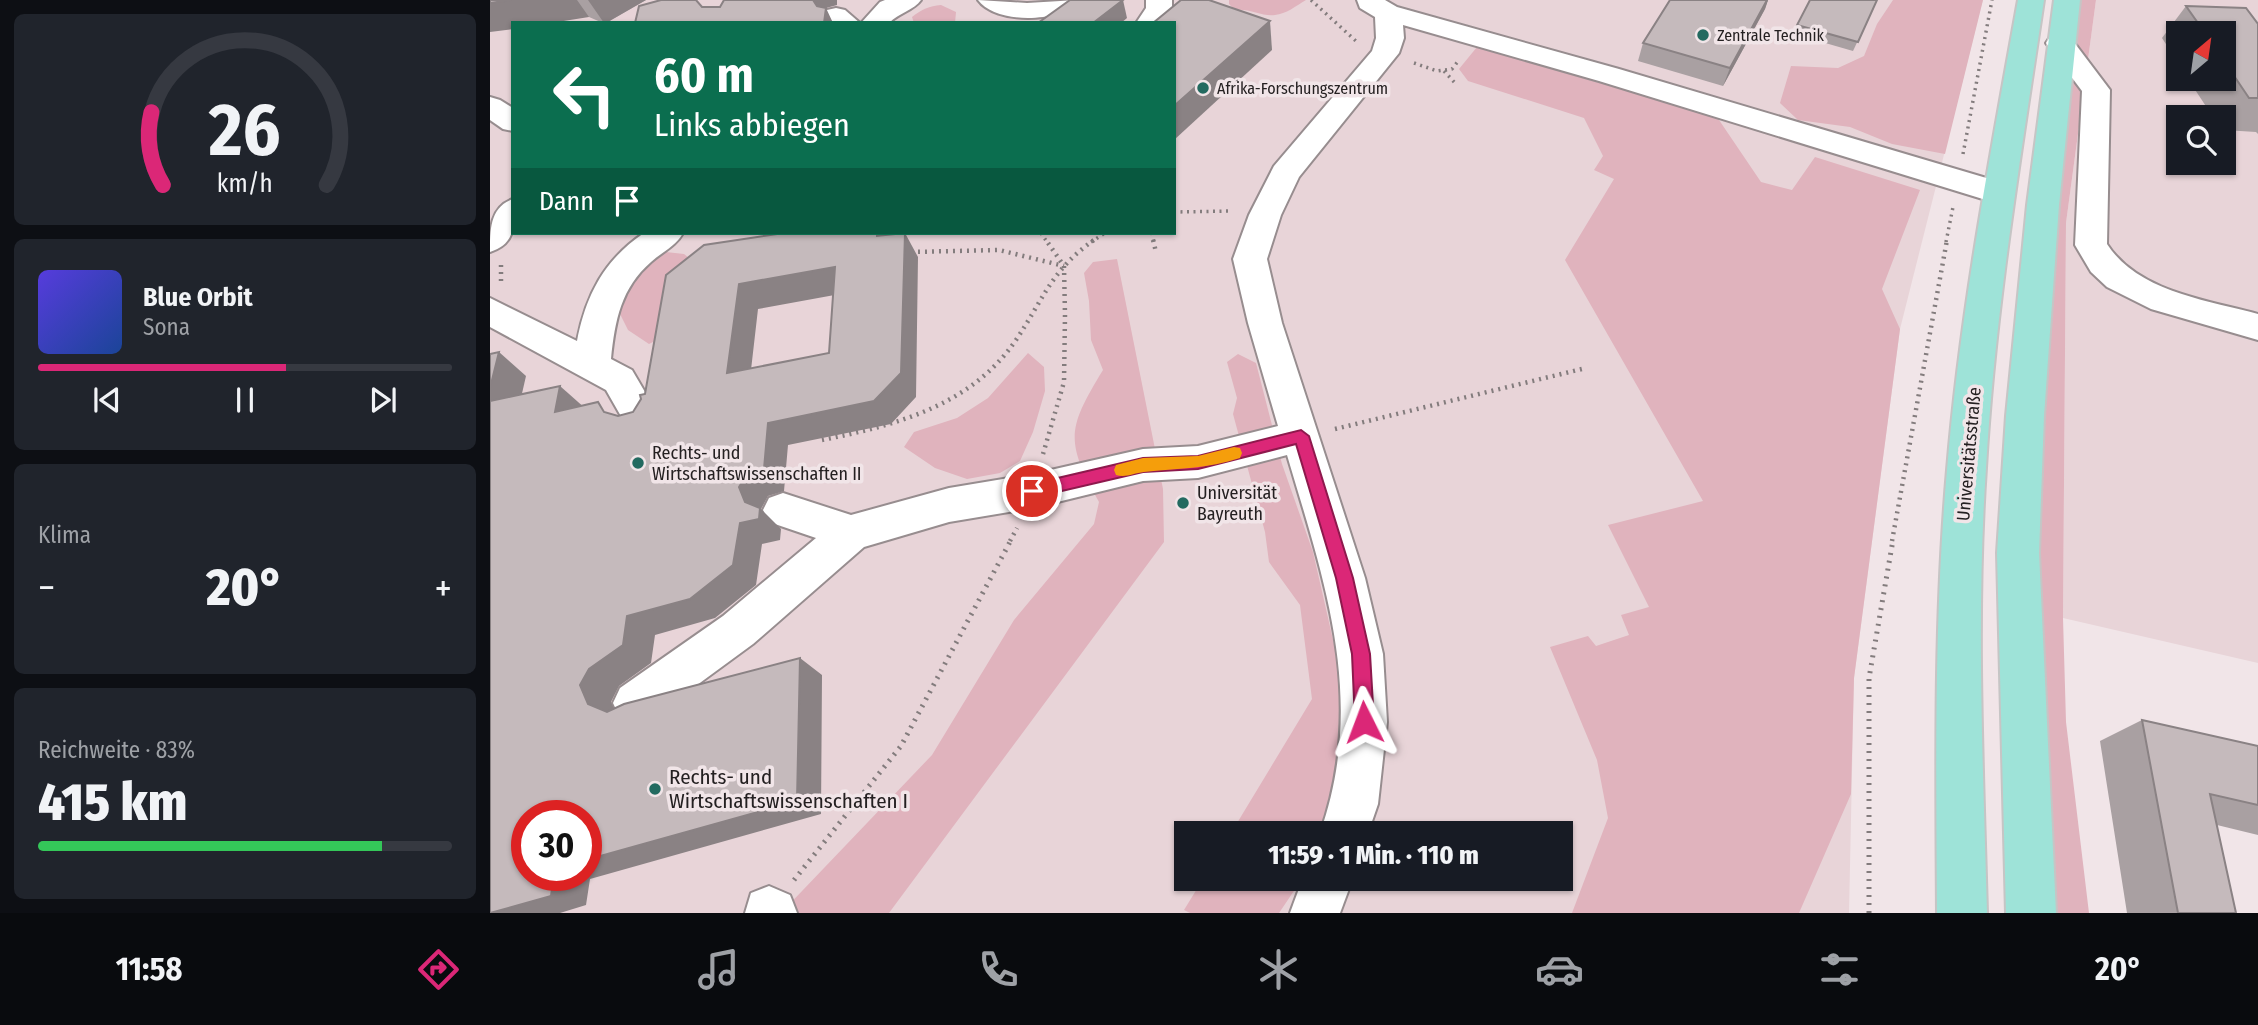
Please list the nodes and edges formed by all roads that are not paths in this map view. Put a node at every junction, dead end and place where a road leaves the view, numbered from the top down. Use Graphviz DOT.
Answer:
graph roads {
  1 [pos="908,0"];
  2 [pos="1159,0"];
  3 [pos="2031,0"];
  4 [pos="2067,0"];
  5 [pos="1377,6"];
  6 [pos="979,9"];
  7 [pos="1053,14"];
  8 [pos="876,21"];
  9 [pos="1002,21"];
  10 [pos="1150,21"];
  11 [pos="2060,43"];
  12 [pos="1999,193"];
  13 [pos="664,235"];
  14 [pos="496,314"];
  15 [pos="2258,327"];
  16 [pos="592,366"];
  17 [pos="643,421"];
  18 [pos="1301,436"];
  19 [pos="783,510"];
  20 [pos="851,533"];
  21 [pos="636,703"];
  22 [pos="1348,821"];
  23 [pos="1323,891"];
  24 [pos="1315,913"];
  25 [pos="1962,913"];
  26 [pos="2031,913"];
  1 -- 8 [label="street"];
  2 -- 10 [label="street"];
  3 -- 12 [label="main road, Universitätsstraße"];
  4 -- 11 [label="main road"];
  5 -- 12 [label="street"];
  5 -- 18 [label="street"];
  6 -- 7 [label="street"];
  6 -- 9 [label="street"];
  11 -- 15 [label="street"];
  11 -- 26 [label="main road"];
  12 -- 25 [label="main road, Universitätsstraße"];
  13 -- 16 [label="street"];
  14 -- 16 [label="street"];
  16 -- 17 [label="street"];
  18 -- 20 [label="street"];
  18 -- 22 [label="street"];
  19 -- 20 [label="street"];
  20 -- 21 [label="street"];
  23 -- 24 [label="street"];
}
